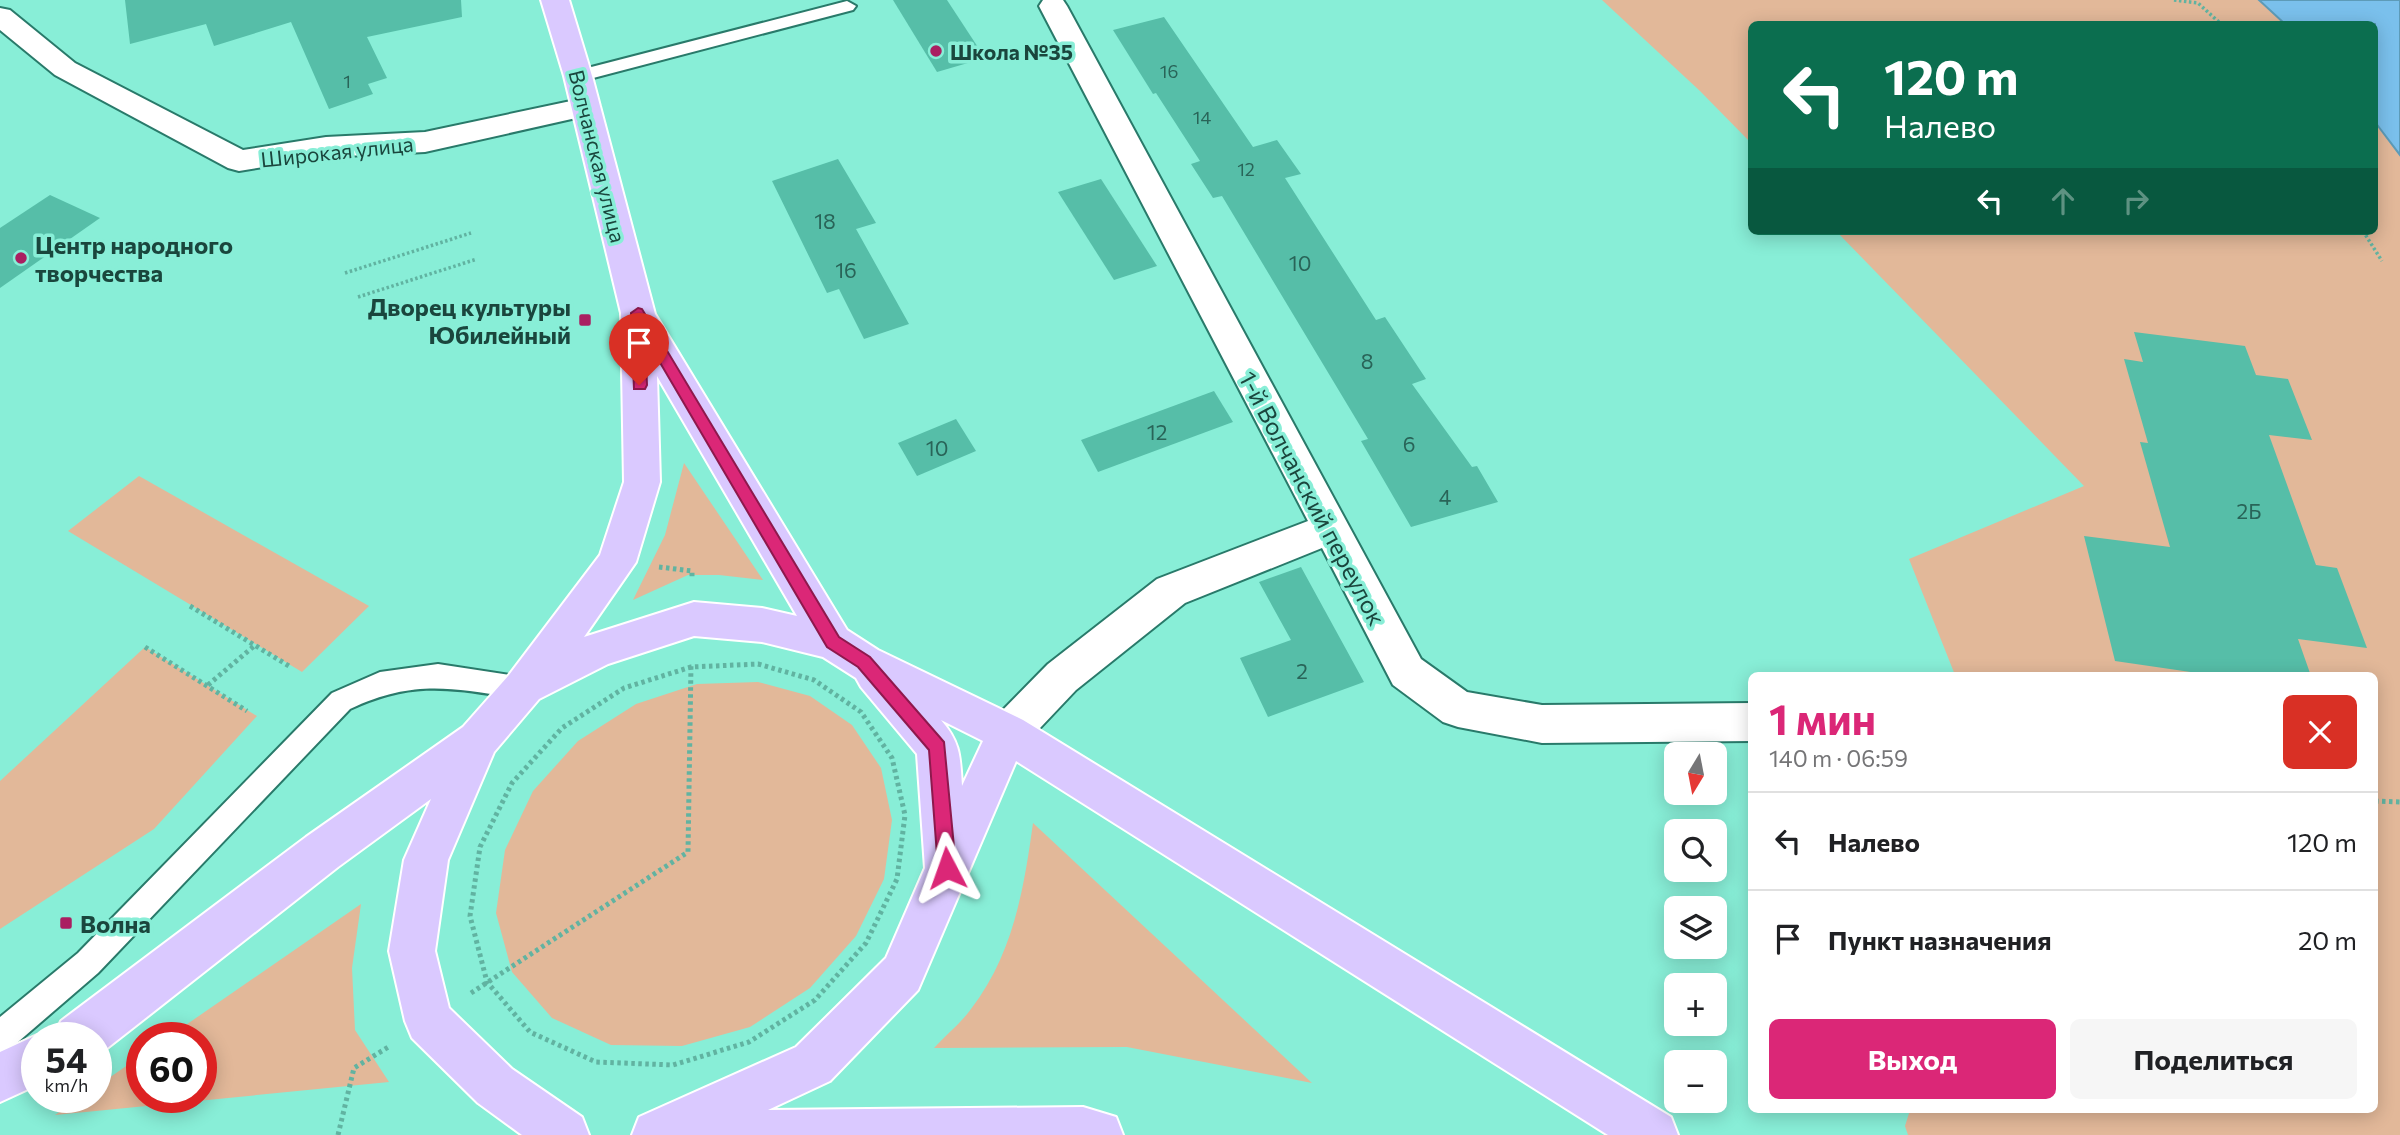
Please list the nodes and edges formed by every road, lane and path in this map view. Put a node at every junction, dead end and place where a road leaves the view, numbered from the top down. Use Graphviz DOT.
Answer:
graph roads {
  1 [pos="555,0"];
  2 [pos="2174,0"];
  3 [pos="847,6"];
  4 [pos="1052,6"];
  5 [pos="0,16"];
  6 [pos="2218,21"];
  7 [pos="578,76"];
  8 [pos="585,107"];
  9 [pos="471,233"];
  10 [pos="2366,235"];
  11 [pos="477,259"];
  12 [pos="2382,261"];
  13 [pos="345,273"];
  14 [pos="358,297"];
  15 [pos="638,313"];
  16 [pos="1329,530"];
  17 [pos="617,562"];
  18 [pos="190,606"];
  19 [pos="694,619"];
  20 [pos="254,646"];
  21 [pos="145,647"];
  22 [pos="849,652"];
  23 [pos="289,666"];
  24 [pos="691,667"];
  25 [pos="208,685"];
  26 [pos="523,688"];
  27 [pos="247,710"];
  28 [pos="1748,722"];
  29 [pos="1008,733"];
  30 [pos="478,740"];
  31 [pos="2378,801"];
  32 [pos="2400,802"];
  33 [pos="947,868"];
  34 [pos="487,982"];
  35 [pos="429,1021"];
  36 [pos="102,1022"];
  37 [pos="0,1037"];
  38 [pos="21,1067"];
  39 [pos="0,1078"];
  40 [pos="834,1133"];
  41 [pos="338,1135"];
  42 [pos="564,1135"];
  43 [pos="657,1135"];
  44 [pos="682,1135"];
  45 [pos="1098,1135"];
  46 [pos="1653,1135"];
  1 -- 7 [label="main road, Волчанская улица"];
  2 -- 6 [label="path"];
  3 -- 7 [label="lane"];
  4 -- 16 [label="street, 1-й Волчанский переулок"];
  5 -- 8 [label="street, Широкая улица"];
  7 -- 8 [label="main road, Волчанская улица"];
  8 -- 15 [label="main road, Волчанская улица"];
  9 -- 13 [label="path"];
  10 -- 12 [label="path"];
  11 -- 14 [label="path"];
  15 -- 17 [label="main road"];
  15 -- 22 [label="main road"];
  16 -- 28 [label="street, 1-й Волчанский переулок"];
  16 -- 29 [label="street"];
  17 -- 19 [label="path"];
  17 -- 26 [label="main road"];
  18 -- 20 [label="path"];
  19 -- 22 [label="main road"];
  19 -- 24 [label="path"];
  19 -- 26 [label="main road"];
  20 -- 23 [label="path"];
  20 -- 25 [label="path"];
  21 -- 25 [label="path"];
  22 -- 29 [label="main road"];
  22 -- 33 [label="main road"];
  24 -- 34 [label="path"];
  24 -- 34 [label="path"];
  24 -- 34 [label="path"];
  25 -- 27 [label="path"];
  26 -- 30 [label="main road"];
  26 -- 37 [label="lane"];
  29 -- 33 [label="main road"];
  29 -- 46 [label="main road"];
  30 -- 35 [label="main road"];
  30 -- 36 [label="main road"];
  31 -- 32 [label="path"];
  33 -- 43 [label="main road"];
  34 -- 35 [label="path"];
  35 -- 41 [label="path"];
  35 -- 42 [label="main road"];
  38 -- 39 [label="main road"];
  40 -- 44 [label="main road"];
  40 -- 45 [label="main road"];
}
